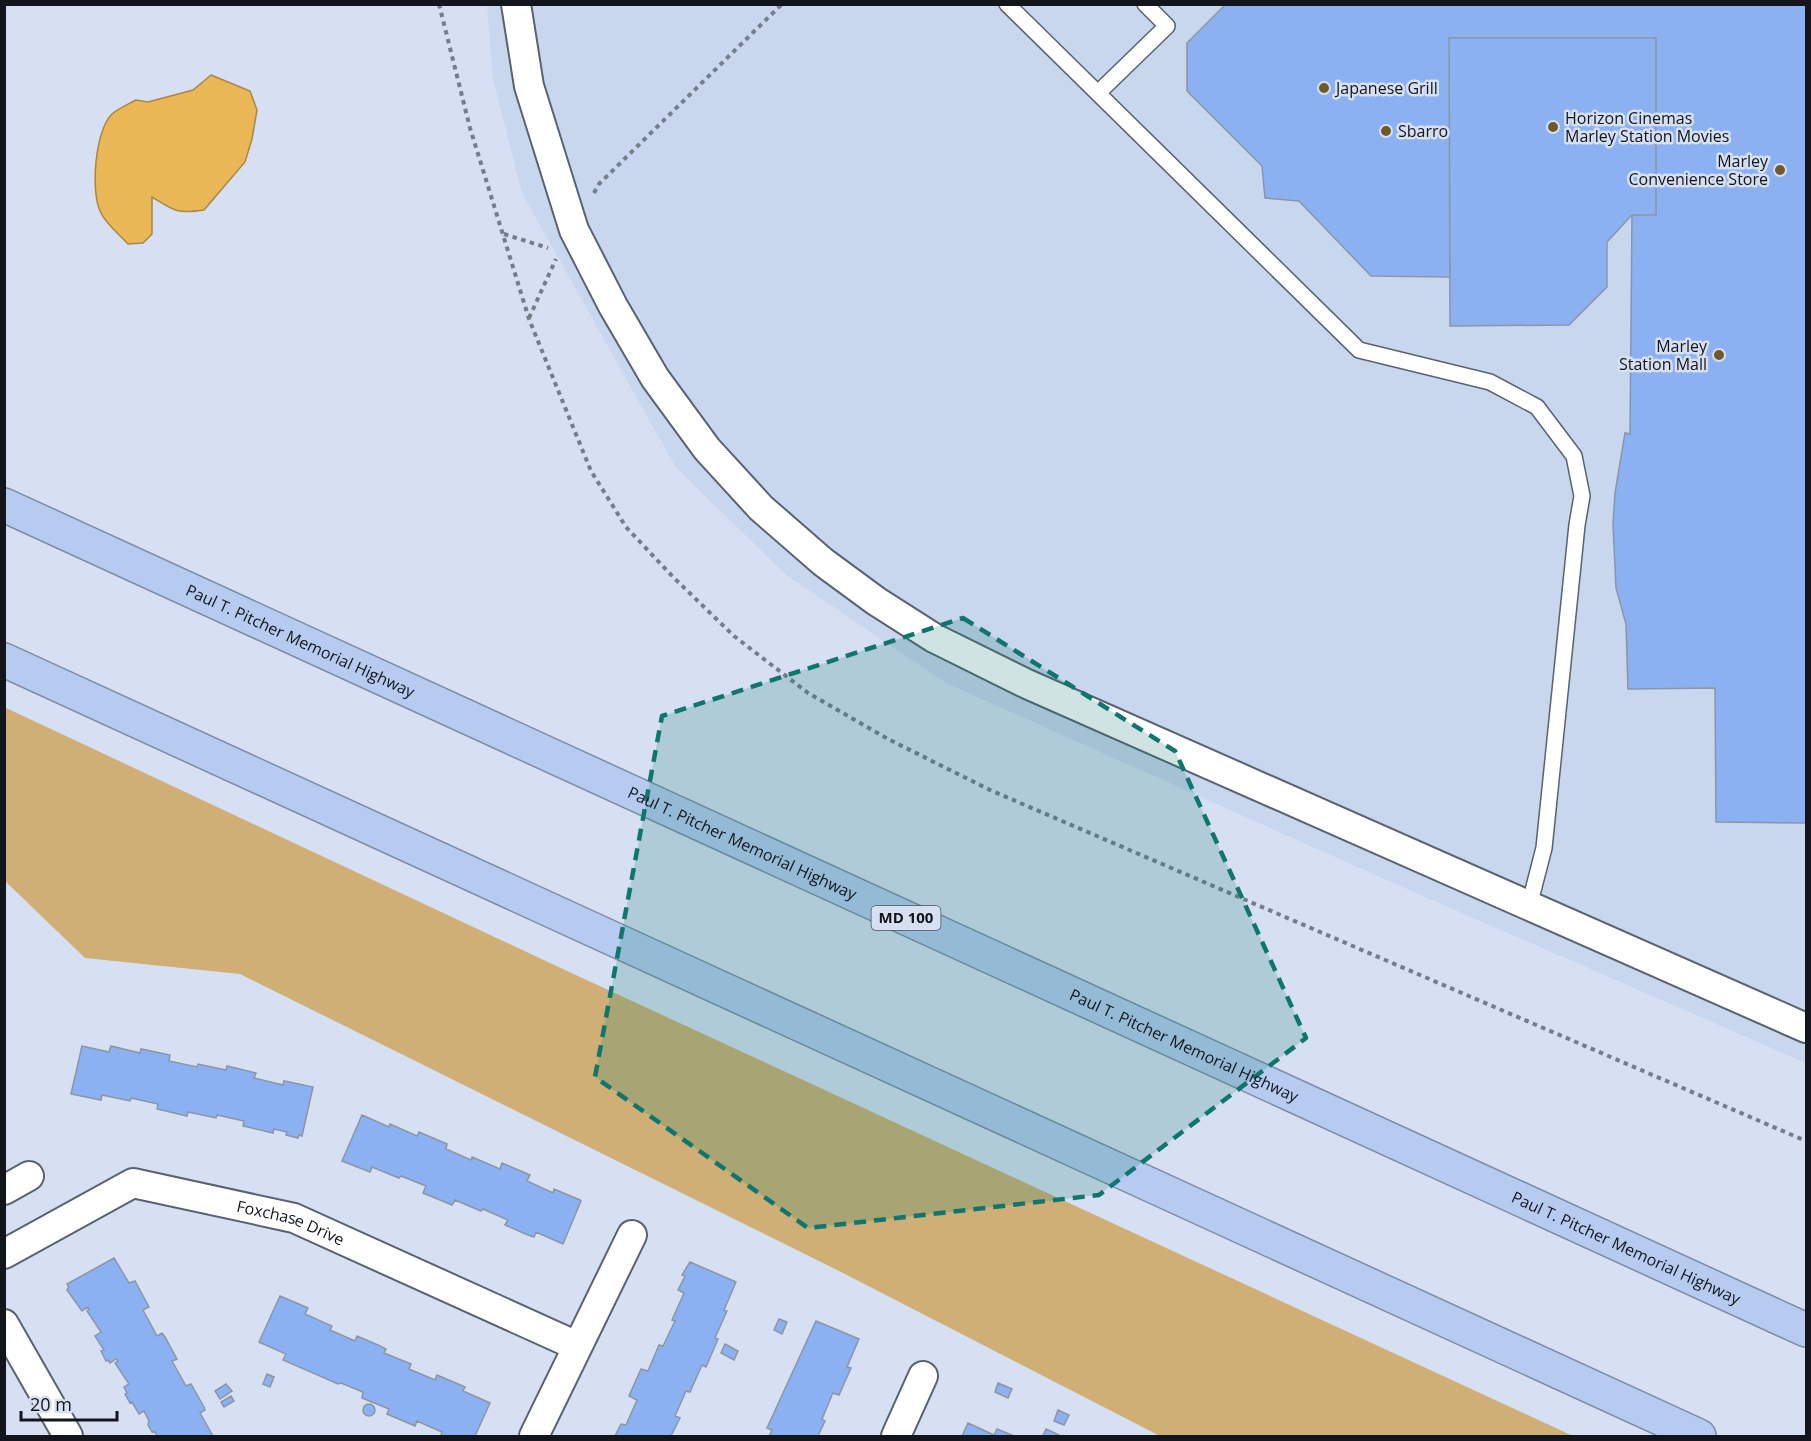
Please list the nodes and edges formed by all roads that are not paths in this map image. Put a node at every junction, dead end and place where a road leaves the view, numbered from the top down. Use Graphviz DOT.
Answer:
graph roads {
  1 [pos="516,4"];
  2 [pos="1006,4"];
  3 [pos="1145,4"];
  4 [pos="1098,93"];
  5 [pos="4,505"];
  6 [pos="4,660"];
  7 [pos="1529,906"];
  8 [pos="1806,1028"];
  9 [pos="29,1176"];
  10 [pos="4,1190"];
  11 [pos="632,1235"];
  12 [pos="4,1254"];
  13 [pos="4,1324"];
  14 [pos="1806,1330"];
  15 [pos="576,1346"];
  16 [pos="923,1376"];
  17 [pos="68,1437"];
  18 [pos="534,1437"];
  19 [pos="896,1437"];
  20 [pos="1699,1437"];
  1 -- 7 [label="street"];
  2 -- 4 [label="lane"];
  3 -- 4 [label="lane"];
  4 -- 7 [label="lane"];
  5 -- 14 [label="highway, Paul T. Pitcher Memorial Highway / MD 100"];
  6 -- 20 [label="highway"];
  7 -- 8 [label="street"];
  9 -- 10 [label="street"];
  11 -- 15 [label="street"];
  12 -- 15 [label="street, Foxchase Drive"];
  13 -- 17 [label="street"];
  15 -- 18 [label="street"];
  16 -- 19 [label="street"];
}
